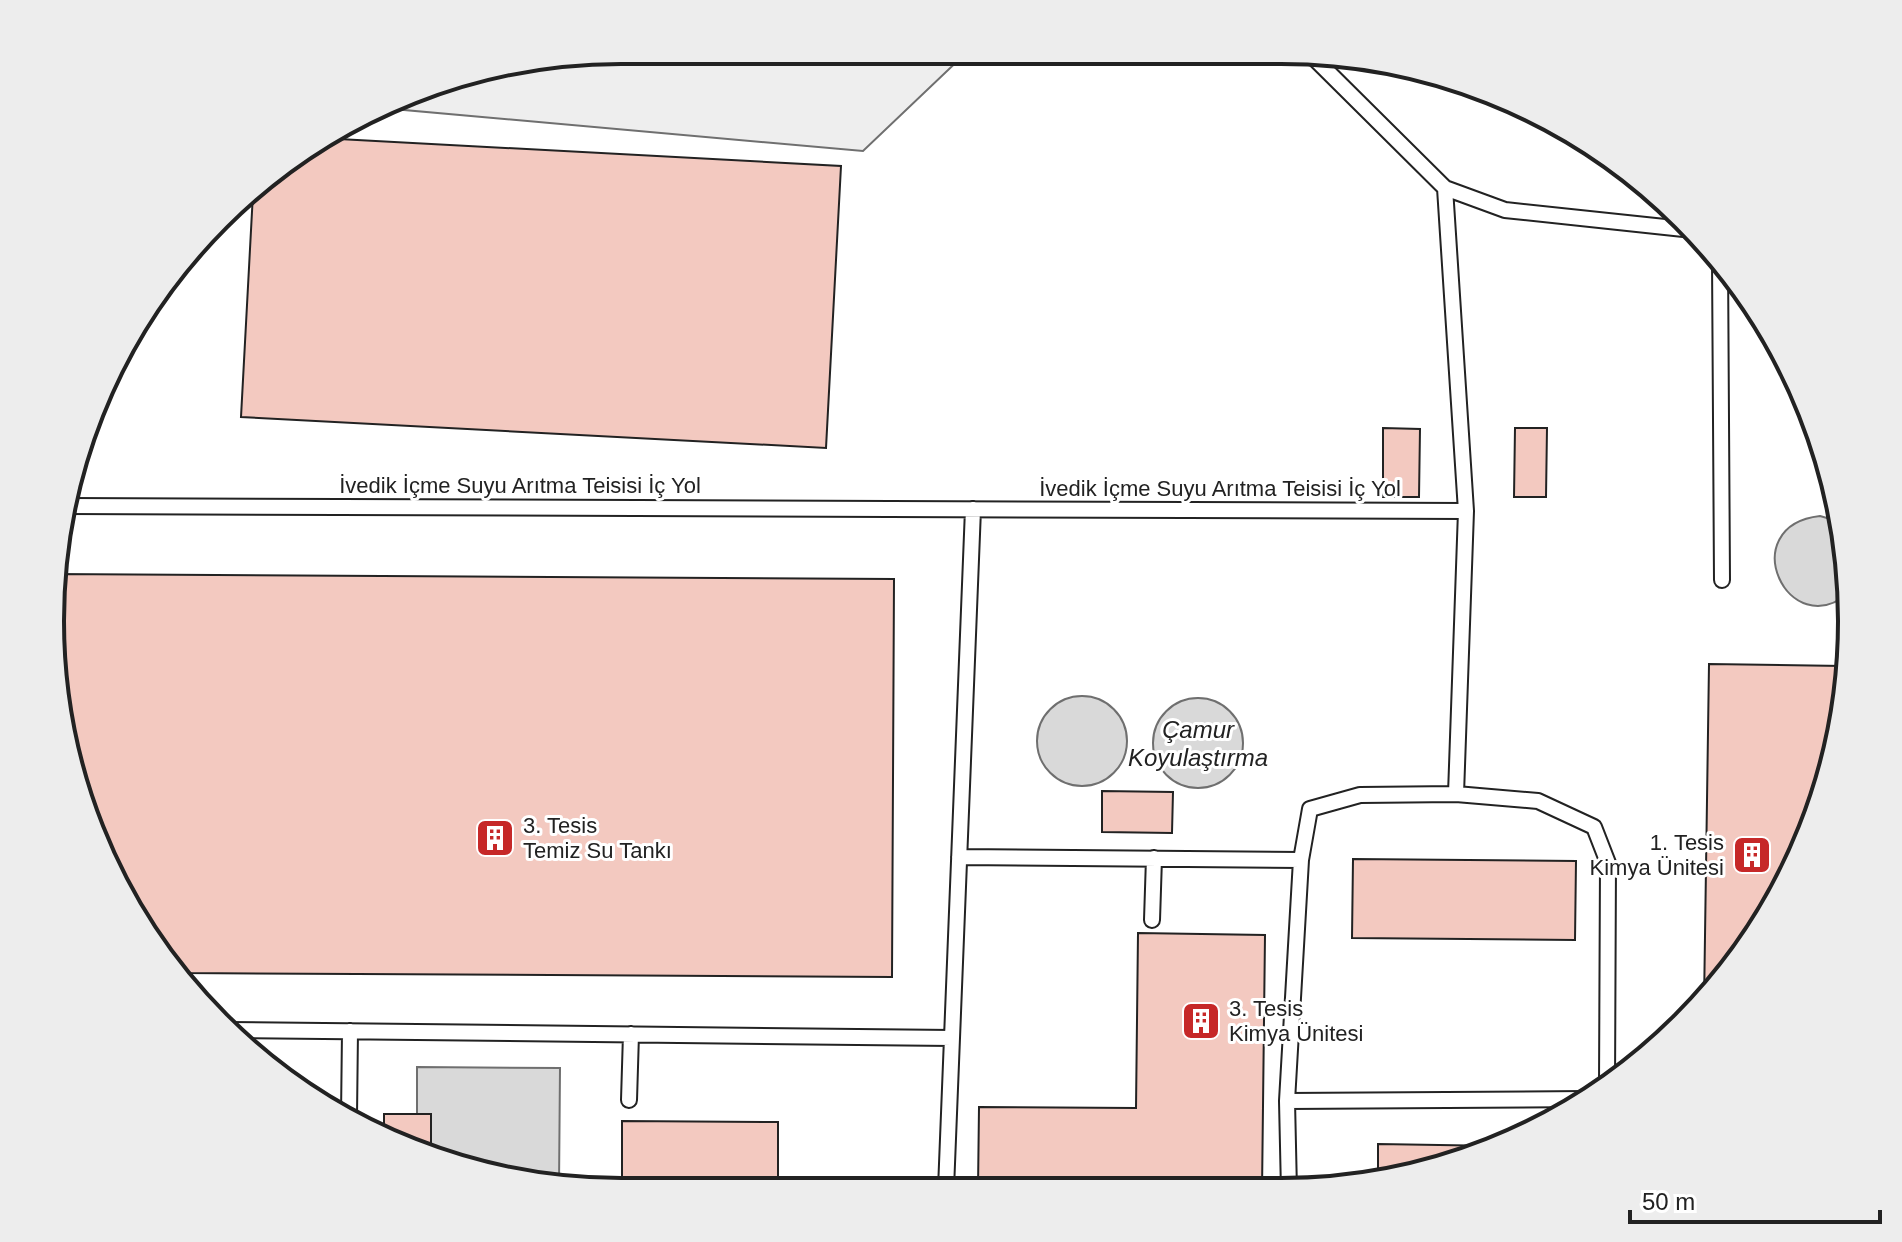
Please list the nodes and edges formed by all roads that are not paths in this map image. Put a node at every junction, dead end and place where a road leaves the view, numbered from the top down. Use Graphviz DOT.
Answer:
graph roads {
  1 [pos="1322,65"];
  2 [pos="1445,188"];
  3 [pos="1676,228"];
  4 [pos="1720,278"];
  5 [pos="76,506"];
  6 [pos="973,509"];
  7 [pos="1466,511"];
  8 [pos="1722,580"];
  9 [pos="1456,794"];
  10 [pos="959,857"];
  11 [pos="1154,858"];
  12 [pos="1301,860"];
  13 [pos="1152,920"];
  14 [pos="243,1030"];
  15 [pos="350,1031"];
  16 [pos="631,1034"];
  17 [pos="952,1038"];
  18 [pos="1607,1072"];
  19 [pos="1566,1099"];
  20 [pos="629,1100"];
  21 [pos="1287,1101"];
  22 [pos="349,1107"];
  23 [pos="946,1178"];
  24 [pos="1289,1178"];
  1 -- 2 [label="lane"];
  2 -- 3 [label="lane"];
  2 -- 7 [label="lane"];
  4 -- 8 [label="lane"];
  5 -- 6 [label="lane, İvedik İçme Suyu Arıtma Teisisi İç Yol"];
  6 -- 7 [label="lane, İvedik İçme Suyu Arıtma Teisisi İç Yol"];
  6 -- 10 [label="lane"];
  7 -- 9 [label="lane"];
  9 -- 12 [label="lane"];
  9 -- 18 [label="lane"];
  10 -- 11 [label="lane"];
  10 -- 17 [label="lane"];
  11 -- 12 [label="lane"];
  11 -- 13 [label="lane"];
  12 -- 21 [label="lane"];
  14 -- 15 [label="lane"];
  15 -- 16 [label="lane"];
  15 -- 22 [label="lane"];
  16 -- 17 [label="lane"];
  16 -- 20 [label="lane"];
  17 -- 23 [label="lane"];
  19 -- 21 [label="lane"];
  21 -- 24 [label="lane"];
}
